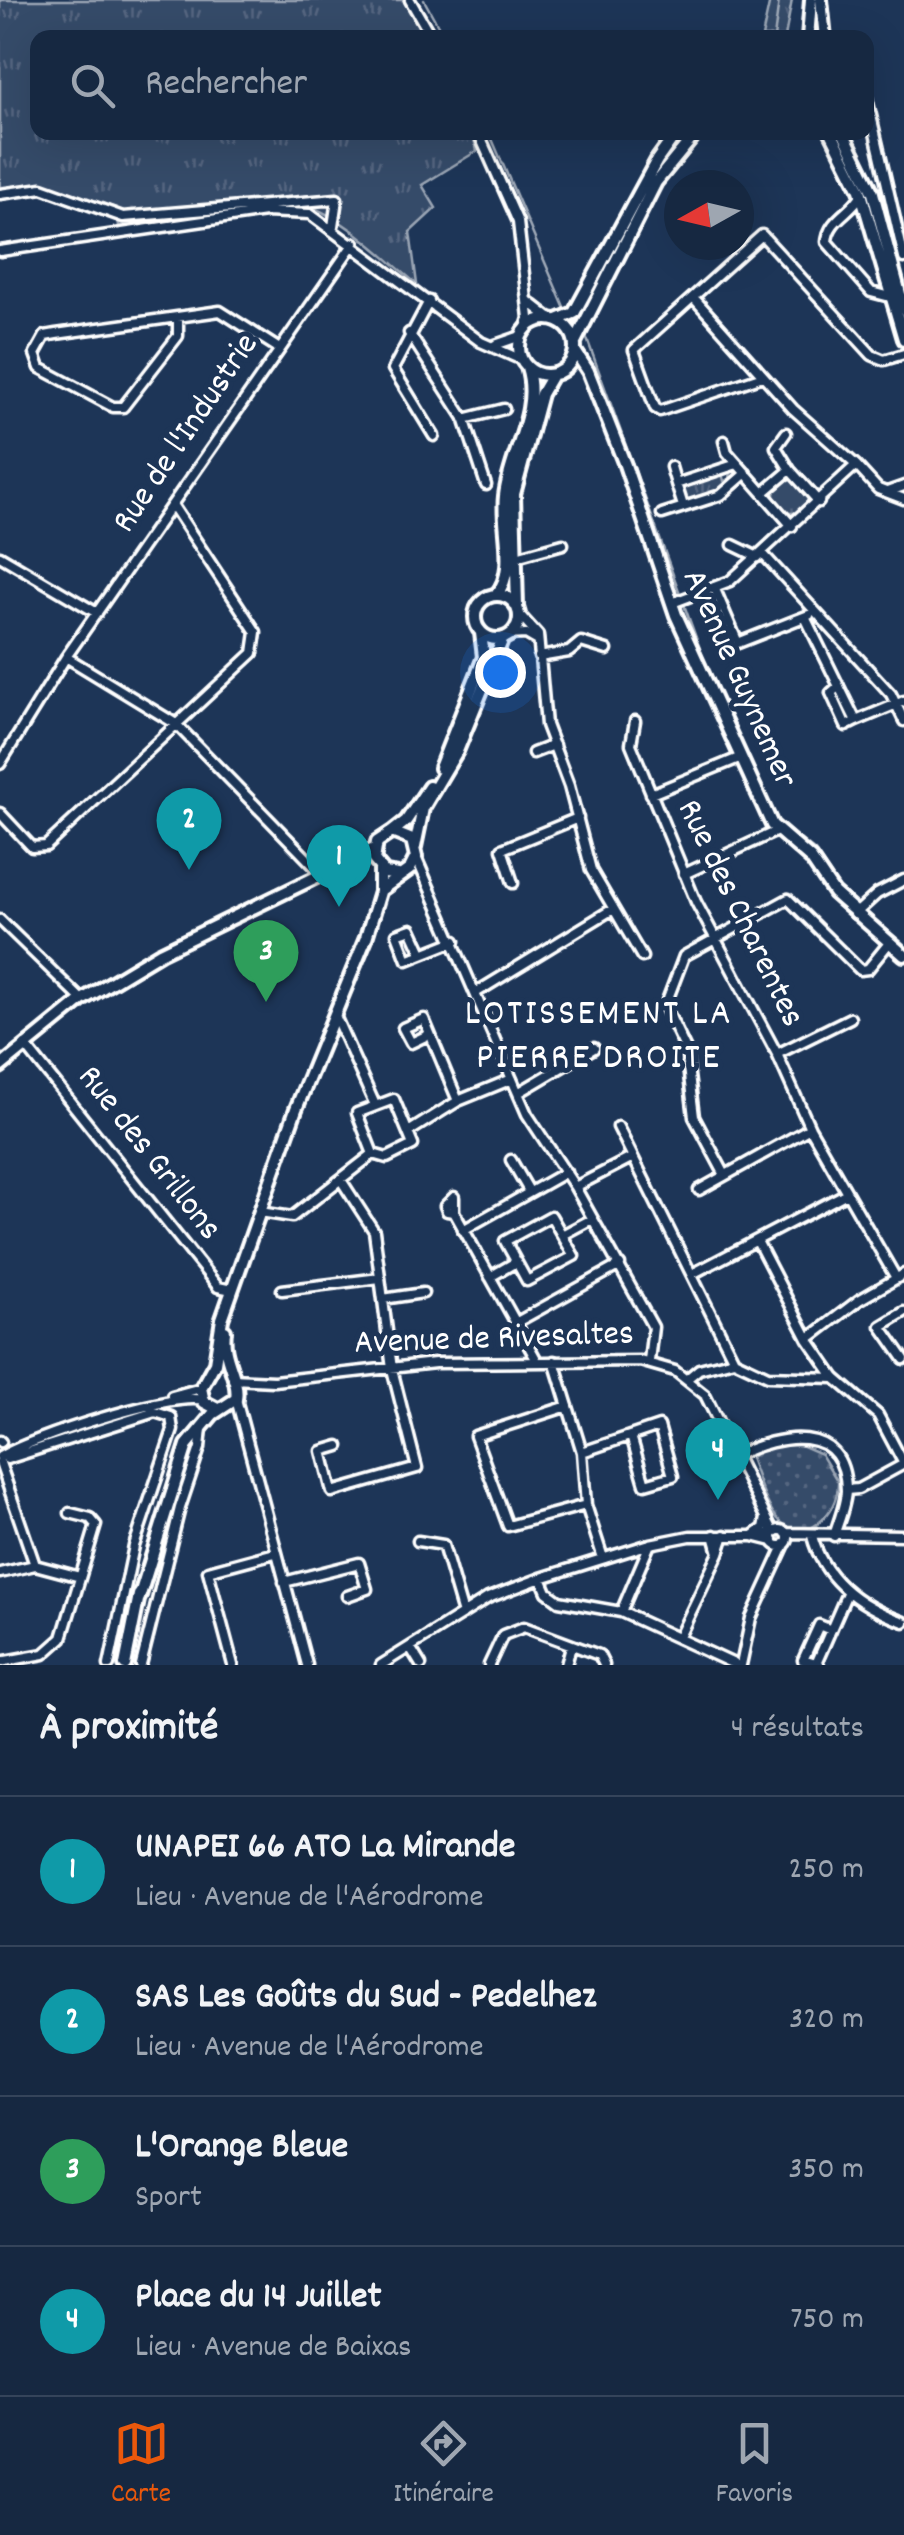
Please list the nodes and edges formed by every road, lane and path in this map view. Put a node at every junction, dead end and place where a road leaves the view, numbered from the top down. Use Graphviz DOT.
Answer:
graph roads {
  1 [pos="410,0"];
  2 [pos="810,0"];
  3 [pos="821,0"];
  4 [pos="427,30"];
  5 [pos="808,30"];
  6 [pos="825,30"];
  7 [pos="874,128"];
  8 [pos="482,140"];
  9 [pos="671,140"];
  10 [pos="690,140"];
  11 [pos="834,140"];
  12 [pos="847,140"];
  13 [pos="0,194"];
  14 [pos="861,195"];
  15 [pos="332,227"];
  16 [pos="354,243"];
  17 [pos="0,251"];
  18 [pos="904,258"];
  19 [pos="693,296"];
  20 [pos="526,297"];
  21 [pos="890,297"];
  22 [pos="428,301"];
  23 [pos="904,309"];
  24 [pos="178,316"];
  25 [pos="554,319"];
  26 [pos="523,332"];
  27 [pos="410,334"];
  28 [pos="904,339"];
  29 [pos="491,346"];
  30 [pos="575,346"];
  31 [pos="278,348"];
  32 [pos="904,354"];
  33 [pos="525,364"];
  34 [pos="565,369"];
  35 [pos="552,375"];
  36 [pos="763,376"];
  37 [pos="591,379"];
  38 [pos="492,398"];
  39 [pos="464,419"];
  40 [pos="786,433"];
  41 [pos="434,436"];
  42 [pos="724,442"];
  43 [pos="738,464"];
  44 [pos="856,465"];
  45 [pos="670,467"];
  46 [pos="790,470"];
  47 [pos="746,473"];
  48 [pos="676,484"];
  49 [pos="486,486"];
  50 [pos="904,486"];
  51 [pos="878,489"];
  52 [pos="764,493"];
  53 [pos="904,499"];
  54 [pos="818,502"];
  55 [pos="173,506"];
  56 [pos="683,506"];
  57 [pos="662,514"];
  58 [pos="792,526"];
  59 [pos="562,544"];
  60 [pos="733,545"];
  61 [pos="760,555"];
  62 [pos="0,556"];
  63 [pos="516,557"];
  64 [pos="714,587"];
  65 [pos="496,595"];
  66 [pos="679,600"];
  67 [pos="518,610"];
  68 [pos="97,613"];
  69 [pos="815,613"];
  70 [pos="804,617"];
  71 [pos="481,633"];
  72 [pos="506,637"];
  73 [pos="538,642"];
  74 [pos="607,650"];
  75 [pos="66,657"];
  76 [pos="539,657"];
  77 [pos="900,703"];
  78 [pos="904,721"];
  79 [pos="635,722"];
  80 [pos="176,724"];
  81 [pos="554,745"];
  82 [pos="533,753"];
  83 [pos="739,758"];
  84 [pos="0,764"];
  85 [pos="651,794"];
  86 [pos="0,813"];
  87 [pos="578,818"];
  88 [pos="777,831"];
  89 [pos="392,832"];
  90 [pos="374,849"];
  91 [pos="416,852"];
  92 [pos="355,862"];
  93 [pos="378,867"];
  94 [pos="401,874"];
  95 [pos="684,874"];
  96 [pos="324,876"];
  97 [pos="428,880"];
  98 [pos="904,880"];
  99 [pos="512,883"];
  100 [pos="380,892"];
  101 [pos="613,909"];
  102 [pos="859,910"];
  103 [pos="0,920"];
  104 [pos="716,937"];
  105 [pos="455,941"];
  106 [pos="888,943"];
  107 [pos="422,954"];
  108 [pos="904,955"];
  109 [pos="642,957"];
  110 [pos="477,992"];
  111 [pos="82,1000"];
  112 [pos="336,1018"];
  113 [pos="850,1018"];
  114 [pos="430,1034"];
  115 [pos="25,1044"];
  116 [pos="594,1048"];
  117 [pos="777,1054"];
  118 [pos="0,1067"];
  119 [pos="512,1080"];
  120 [pos="518,1093"];
  121 [pos="458,1101"];
  122 [pos="375,1105"];
  123 [pos="618,1126"];
  124 [pos="810,1128"];
  125 [pos="410,1130"];
  126 [pos="373,1154"];
  127 [pos="632,1157"];
  128 [pos="511,1160"];
  129 [pos="566,1172"];
  130 [pos="725,1175"];
  131 [pos="341,1180"];
  132 [pos="576,1188"];
  133 [pos="699,1190"];
  134 [pos="530,1191"];
  135 [pos="847,1194"];
  136 [pos="260,1212"];
  137 [pos="454,1212"];
  138 [pos="592,1218"];
  139 [pos="463,1230"];
  140 [pos="562,1235"];
  141 [pos="757,1241"];
  142 [pos="516,1262"];
  143 [pos="620,1264"];
  144 [pos="692,1274"];
  145 [pos="490,1277"];
  146 [pos="901,1277"];
  147 [pos="380,1278"];
  148 [pos="282,1290"];
  149 [pos="424,1293"];
  150 [pos="231,1296"];
  151 [pos="384,1299"];
  152 [pos="904,1312"];
  153 [pos="517,1322"];
  154 [pos="808,1340"];
  155 [pos="536,1359"];
  156 [pos="904,1359"];
  157 [pos="554,1360"];
  158 [pos="734,1360"];
  159 [pos="649,1362"];
  160 [pos="392,1369"];
  161 [pos="210,1375"];
  162 [pos="232,1378"];
  163 [pos="688,1378"];
  164 [pos="835,1378"];
  165 [pos="259,1382"];
  166 [pos="201,1388"];
  167 [pos="237,1396"];
  168 [pos="203,1401"];
  169 [pos="568,1406"];
  170 [pos="221,1410"];
  171 [pos="126,1413"];
  172 [pos="201,1426"];
  173 [pos="244,1428"];
  174 [pos="630,1436"];
  175 [pos="340,1446"];
  176 [pos="582,1452"];
  177 [pos="2,1453"];
  178 [pos="737,1455"];
  179 [pos="904,1464"];
  180 [pos="846,1490"];
  181 [pos="148,1498"];
  182 [pos="163,1502"];
  183 [pos="586,1505"];
  184 [pos="70,1513"];
  185 [pos="766,1513"];
  186 [pos="719,1535"];
  187 [pos="904,1535"];
  188 [pos="753,1536"];
  189 [pos="812,1536"];
  190 [pos="834,1536"];
  191 [pos="781,1538"];
  192 [pos="418,1541"];
  193 [pos="650,1544"];
  194 [pos="634,1548"];
  195 [pos="275,1553"];
  196 [pos="603,1558"];
  197 [pos="35,1565"];
  198 [pos="642,1565"];
  199 [pos="0,1572"];
  200 [pos="80,1577"];
  201 [pos="540,1578"];
  202 [pos="284,1582"];
  203 [pos="847,1592"];
  204 [pos="347,1596"];
  205 [pos="139,1598"];
  206 [pos="621,1612"];
  207 [pos="462,1614"];
  208 [pos="904,1622"];
  209 [pos="679,1637"];
  210 [pos="410,1646"];
  211 [pos="571,1646"];
  212 [pos="0,1662"];
  213 [pos="817,1664"];
  214 [pos="109,1665"];
  215 [pos="125,1665"];
  216 [pos="141,1665"];
  217 [pos="233,1665"];
  218 [pos="307,1665"];
  219 [pos="381,1665"];
  220 [pos="422,1665"];
  221 [pos="489,1665"];
  222 [pos="566,1665"];
  223 [pos="604,1665"];
  224 [pos="739,1665"];
  1 -- 4 [label="street"];
  2 -- 5 [label="main road"];
  3 -- 6 [label="main road"];
  7 -- 18 [label="street"];
  8 -- 20 [label="street"];
  9 -- 25 [label="main road"];
  10 -- 30 [label="main road"];
  11 -- 14 [label="main road"];
  12 -- 23 [label="main road"];
  13 -- 15 [label="street"];
  14 -- 21 [label="main road"];
  14 -- 21 [label="street"];
  15 -- 16 [label="street"];
  15 -- 17 [label="street"];
  16 -- 22 [label="street"];
  16 -- 31 [label="street, Rue de l'Industrie"];
  19 -- 32 [label="street"];
  19 -- 36 [label="street"];
  19 -- 36 [label="street"];
  20 -- 25 [label="street"];
  20 -- 26 [label="street"];
  21 -- 28 [label="main road"];
  22 -- 27 [label="street"];
  22 -- 29 [label="street"];
  24 -- 24 [label="street"];
  24 -- 31 [label="street"];
  25 -- 26 [label="main road"];
  25 -- 30 [label="main road"];
  26 -- 29 [label="street"];
  26 -- 33 [label="main road"];
  27 -- 39 [label="street"];
  27 -- 41 [label="street"];
  29 -- 33 [label="street"];
  30 -- 34 [label="main road"];
  30 -- 37 [label="main road, Avenue Guynemer"];
  31 -- 55 [label="street, Rue de l'Industrie"];
  33 -- 35 [label="main road"];
  33 -- 65 [label="main road"];
  34 -- 35 [label="main road"];
  34 -- 37 [label="main road"];
  35 -- 63 [label="main road"];
  36 -- 44 [label="street"];
  37 -- 66 [label="main road, Avenue Guynemer"];
  38 -- 39 [label="street"];
  39 -- 49 [label="street"];
  40 -- 46 [label="street"];
  42 -- 43 [label="street"];
  43 -- 47 [label="street"];
  43 -- 48 [label="street"];
  44 -- 51 [label="street"];
  44 -- 54 [label="street"];
  45 -- 48 [label="street"];
  46 -- 52 [label="street"];
  46 -- 54 [label="street"];
  47 -- 52 [label="street"];
  47 -- 56 [label="street"];
  48 -- 56 [label="street"];
  50 -- 51 [label="street"];
  51 -- 53 [label="street"];
  52 -- 58 [label="street"];
  54 -- 58 [label="street"];
  55 -- 68 [label="street, Rue de l'Industrie"];
  55 -- 80 [label="street"];
  56 -- 57 [label="street"];
  58 -- 61 [label="street"];
  59 -- 63 [label="street"];
  60 -- 61 [label="street"];
  61 -- 64 [label="street"];
  61 -- 69 [label="street"];
  62 -- 68 [label="street"];
  63 -- 67 [label="main road"];
  64 -- 66 [label="street"];
  64 -- 70 [label="street"];
  65 -- 67 [label="main road"];
  65 -- 71 [label="main road"];
  66 -- 83 [label="main road, Avenue Guynemer"];
  67 -- 72 [label="main road"];
  67 -- 73 [label="street"];
  68 -- 75 [label="street, Rue de l'Industrie"];
  69 -- 70 [label="street"];
  69 -- 77 [label="street"];
  70 -- 77 [label="street"];
  71 -- 72 [label="main road"];
  71 -- 89 [label="main road"];
  72 -- 73 [label="street"];
  72 -- 91 [label="main road"];
  73 -- 76 [label="street"];
  74 -- 76 [label="street"];
  75 -- 80 [label="street"];
  75 -- 84 [label="street, Rue de l'Industrie"];
  76 -- 81 [label="street"];
  77 -- 78 [label="street"];
  79 -- 85 [label="street, Rue des Charentes"];
  80 -- 86 [label="street"];
  80 -- 96 [label="street"];
  81 -- 82 [label="street"];
  81 -- 87 [label="street"];
  83 -- 85 [label="street"];
  83 -- 88 [label="main road, Avenue Guynemer"];
  85 -- 95 [label="street, Rue des Charentes"];
  87 -- 99 [label="street"];
  87 -- 101 [label="street"];
  88 -- 95 [label="street"];
  88 -- 102 [label="main road, Avenue Guynemer"];
  89 -- 90 [label="main road"];
  89 -- 91 [label="main road"];
  90 -- 92 [label="main road"];
  90 -- 93 [label="main road"];
  91 -- 94 [label="main road"];
  91 -- 97 [label="street"];
  92 -- 93 [label="main road"];
  92 -- 96 [label="main road"];
  93 -- 94 [label="main road"];
  93 -- 100 [label="main road"];
  94 -- 97 [label="street"];
  94 -- 100 [label="main road"];
  95 -- 104 [label="street, Rue des Charentes"];
  96 -- 111 [label="main road"];
  97 -- 105 [label="street"];
  98 -- 102 [label="street"];
  100 -- 112 [label="main road"];
  101 -- 109 [label="street"];
  101 -- 110 [label="street"];
  102 -- 106 [label="main road, Avenue Guynemer"];
  103 -- 111 [label="street"];
  104 -- 106 [label="street"];
  104 -- 117 [label="street, Rue des Charentes"];
  104 -- 130 [label="street"];
  105 -- 107 [label="street"];
  105 -- 110 [label="street"];
  106 -- 108 [label="main road, Avenue Guynemer"];
  110 -- 119 [label="street"];
  111 -- 115 [label="main road"];
  112 -- 122 [label="street"];
  112 -- 136 [label="main road"];
  113 -- 117 [label="street"];
  114 -- 121 [label="street"];
  115 -- 118 [label="main road"];
  115 -- 150 [label="street, Rue des Grillons"];
  116 -- 120 [label="street"];
  117 -- 124 [label="street, Rue des Charentes"];
  119 -- 120 [label="street"];
  119 -- 121 [label="street"];
  120 -- 129 [label="street"];
  121 -- 125 [label="street"];
  122 -- 125 [label="street"];
  122 -- 126 [label="street"];
  123 -- 127 [label="street"];
  124 -- 130 [label="street"];
  124 -- 135 [label="street, Rue des Charentes"];
  125 -- 126 [label="street"];
  126 -- 131 [label="street"];
  127 -- 132 [label="street"];
  127 -- 144 [label="street"];
  128 -- 134 [label="street"];
  129 -- 132 [label="street"];
  129 -- 134 [label="street"];
  130 -- 133 [label="street"];
  131 -- 136 [label="street"];
  131 -- 147 [label="street"];
  132 -- 138 [label="street"];
  134 -- 139 [label="street"];
  135 -- 141 [label="street"];
  135 -- 146 [label="street, Rue des Charentes"];
  136 -- 150 [label="main road"];
  137 -- 139 [label="street"];
  138 -- 140 [label="street"];
  138 -- 143 [label="street"];
  139 -- 145 [label="street"];
  140 -- 142 [label="street"];
  140 -- 142 [label="street"];
  141 -- 144 [label="street"];
  141 -- 154 [label="street"];
  142 -- 145 [label="street"];
  143 -- 153 [label="street"];
  143 -- 159 [label="street"];
  144 -- 158 [label="street"];
  145 -- 153 [label="street"];
  146 -- 154 [label="street"];
  147 -- 148 [label="street"];
  147 -- 151 [label="street"];
  149 -- 151 [label="street"];
  150 -- 161 [label="main road"];
  150 -- 162 [label="main road"];
  151 -- 160 [label="street"];
  152 -- 156 [label="street"];
  153 -- 155 [label="street"];
  154 -- 164 [label="street"];
  155 -- 157 [label="street, Avenue de Rivesaltes"];
  155 -- 160 [label="street, Avenue de Rivesaltes"];
  157 -- 159 [label="street, Avenue de Rivesaltes"];
  157 -- 169 [label="street"];
  158 -- 163 [label="street"];
  158 -- 164 [label="street"];
  159 -- 163 [label="street, Avenue de Rivesaltes"];
  160 -- 165 [label="street, Avenue de Rivesaltes"];
  160 -- 175 [label="street"];
  161 -- 162 [label="main road"];
  161 -- 166 [label="main road"];
  162 -- 165 [label="street, Avenue de Rivesaltes"];
  162 -- 167 [label="main road"];
  163 -- 178 [label="street"];
  164 -- 179 [label="street"];
  165 -- 167 [label="street, Avenue de Rivesaltes"];
  166 -- 168 [label="main road"];
  166 -- 171 [label="street"];
  167 -- 170 [label="main road"];
  167 -- 173 [label="street"];
  168 -- 170 [label="main road"];
  168 -- 171 [label="street"];
  168 -- 182 [label="main road"];
  169 -- 176 [label="street"];
  169 -- 183 [label="street"];
  170 -- 172 [label="main road"];
  170 -- 173 [label="street"];
  171 -- 177 [label="street"];
  172 -- 205 [label="main road"];
  172 -- 216 [label="street"];
  173 -- 195 [label="street"];
  174 -- 174 [label="street"];
  174 -- 176 [label="street"];
  176 -- 183 [label="street"];
  177 -- 181 [label="street"];
  177 -- 197 [label="street"];
  178 -- 180 [label="street"];
  178 -- 185 [label="street"];
  179 -- 180 [label="street"];
  180 -- 190 [label="street"];
  181 -- 182 [label="street"];
  181 -- 214 [label="street"];
  182 -- 205 [label="main road"];
  183 -- 196 [label="street"];
  184 -- 200 [label="street"];
  185 -- 188 [label="street"];
  185 -- 191 [label="street"];
  186 -- 188 [label="street"];
  186 -- 193 [label="street"];
  186 -- 209 [label="street"];
  187 -- 190 [label="street"];
  188 -- 191 [label="street"];
  189 -- 190 [label="street"];
  189 -- 191 [label="street"];
  189 -- 203 [label="street"];
  191 -- 224 [label="street"];
  192 -- 207 [label="street"];
  193 -- 194 [label="street"];
  193 -- 198 [label="street"];
  194 -- 196 [label="street"];
  194 -- 198 [label="street"];
  195 -- 202 [label="street"];
  195 -- 217 [label="street"];
  196 -- 201 [label="street"];
  197 -- 199 [label="street"];
  197 -- 200 [label="street"];
  198 -- 206 [label="street"];
  200 -- 212 [label="street"];
  201 -- 206 [label="street"];
  201 -- 207 [label="street"];
  202 -- 204 [label="street"];
  202 -- 218 [label="street"];
  203 -- 208 [label="street"];
  203 -- 213 [label="street"];
  205 -- 215 [label="main road"];
  206 -- 209 [label="street"];
  207 -- 210 [label="street"];
  209 -- 224 [label="street"];
  210 -- 219 [label="street"];
  210 -- 220 [label="street"];
  211 -- 221 [label="street"];
  211 -- 222 [label="street"];
  211 -- 223 [label="street"];
}
